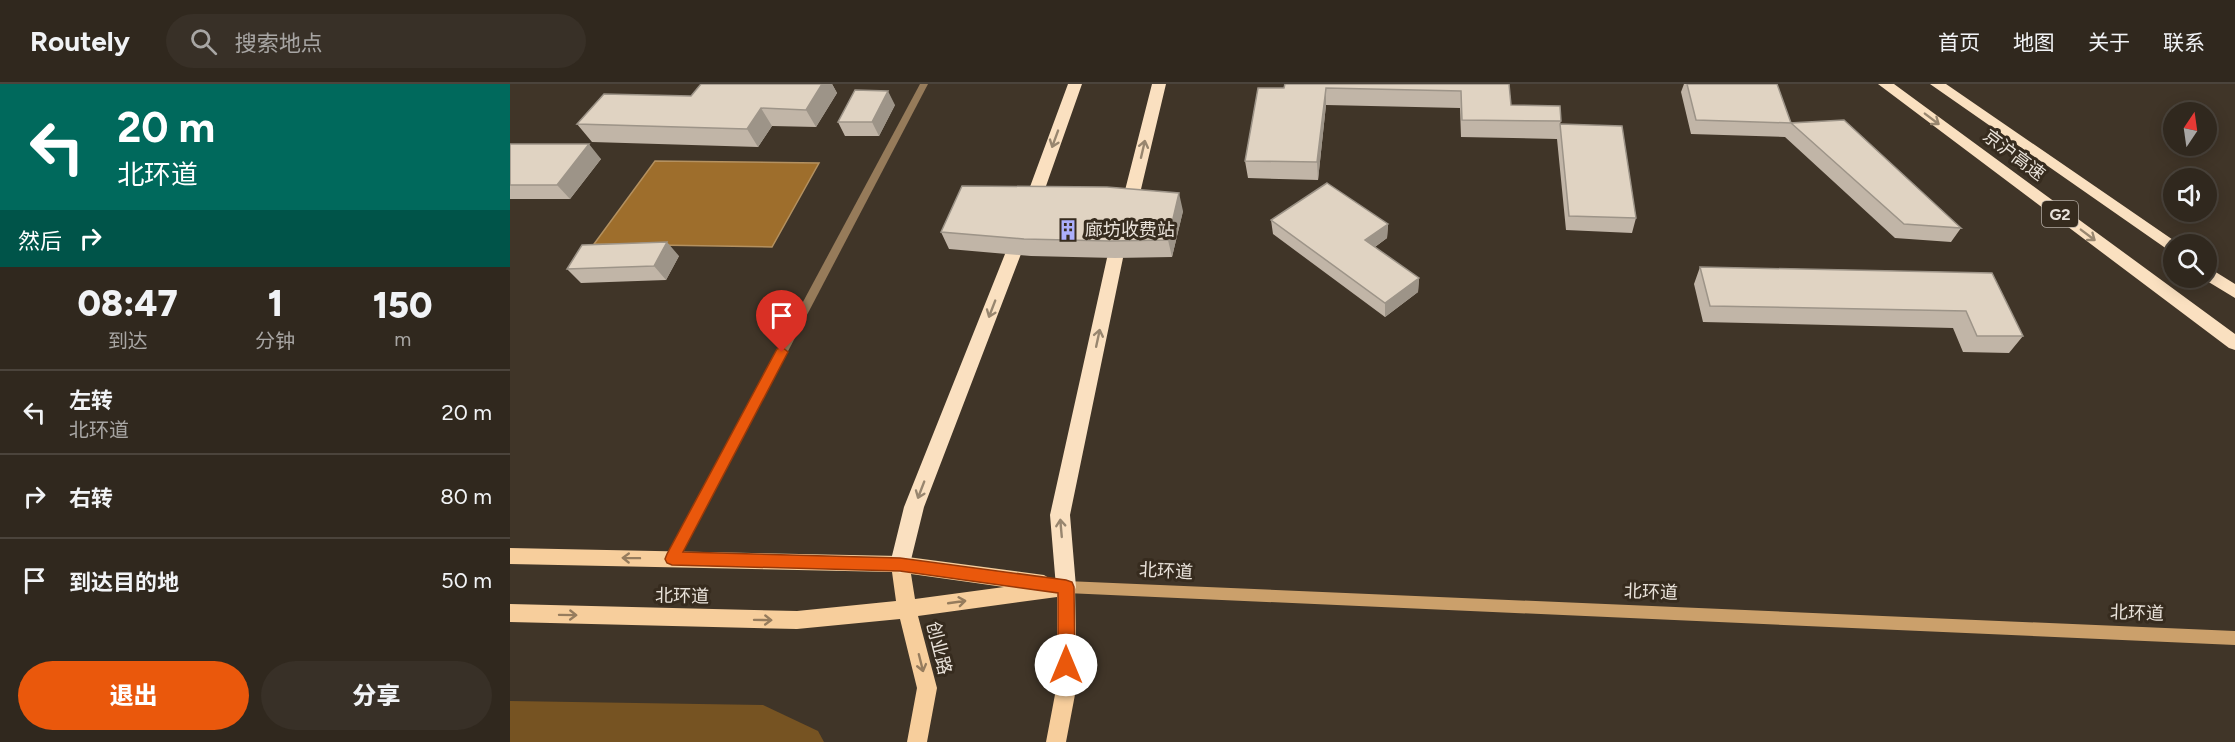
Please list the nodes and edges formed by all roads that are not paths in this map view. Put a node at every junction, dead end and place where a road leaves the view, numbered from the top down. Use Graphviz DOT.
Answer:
graph roads {
  1 [pos="924,84"];
  2 [pos="1075,84"];
  3 [pos="1159,84"];
  4 [pos="1885,84"];
  5 [pos="1937,84"];
  6 [pos="1032,203"];
  7 [pos="1130,206"];
  8 [pos="2163,241"];
  9 [pos="1013,254"];
  10 [pos="1115,258"];
  11 [pos="2217,280"];
  12 [pos="2235,292"];
  13 [pos="2235,343"];
  14 [pos="510,556"];
  15 [pos="672,559"];
  16 [pos="900,564"];
  17 [pos="1066,587"];
  18 [pos="907,609"];
  19 [pos="510,613"];
  20 [pos="2235,638"];
  21 [pos="917,742"];
  22 [pos="1056,742"];
  1 -- 15 [label="street"];
  2 -- 6 [label="highway, one-way"];
  7 -- 3 [label="highway, one-way"];
  4 -- 13 [label="highway, 京沪高速 / G2, one-way"];
  5 -- 8 [label="highway, 京沪高速 / G2"];
  9 -- 16 [label="highway, one-way"];
  17 -- 10 [label="highway, one-way"];
  11 -- 12 [label="highway"];
  15 -- 14 [label="highway, 北环道, one-way"];
  15 -- 16 [label="highway, 北环道"];
  16 -- 17 [label="highway, 北环道"];
  16 -- 18 [label="highway, 创业路"];
  18 -- 17 [label="highway, 北环道, one-way"];
  17 -- 20 [label="main road, 北环道"];
  17 -- 22 [label="highway"];
  19 -- 18 [label="highway, 北环道, one-way"];
  18 -- 21 [label="highway, 创业路, one-way"];
}
